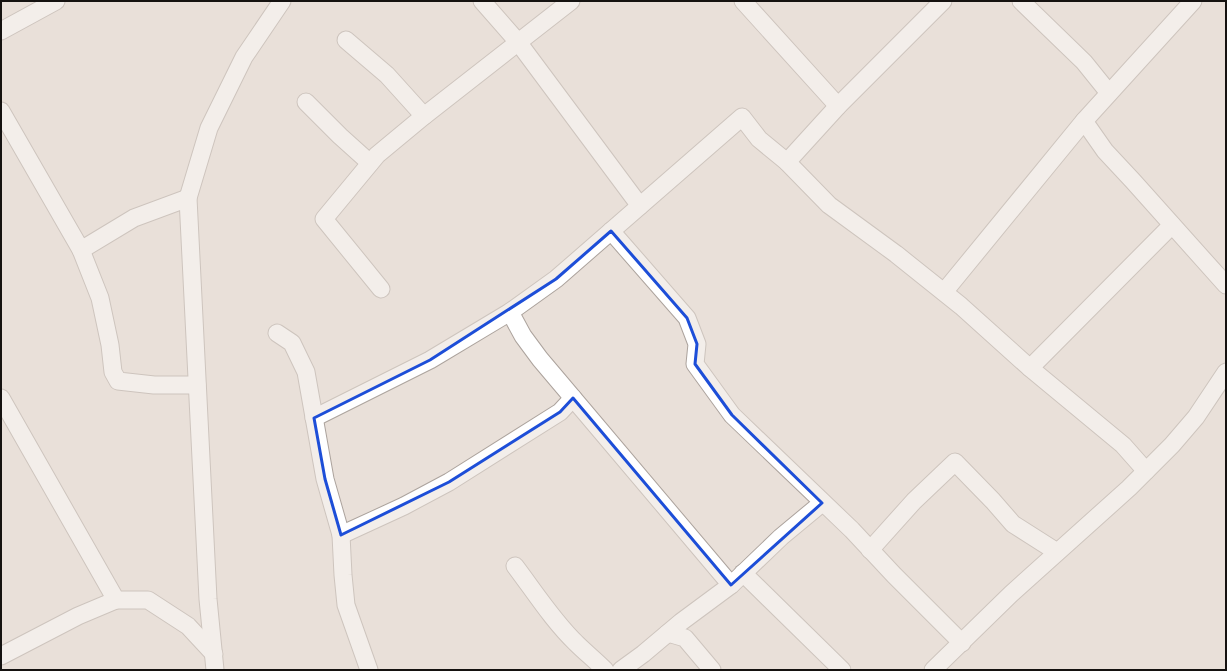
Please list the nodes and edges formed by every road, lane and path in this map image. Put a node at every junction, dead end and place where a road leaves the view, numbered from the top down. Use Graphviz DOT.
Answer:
graph roads {
  1 [pos="56,1"];
  2 [pos="282,1"];
  3 [pos="482,1"];
  4 [pos="571,1"];
  5 [pos="743,1"];
  6 [pos="943,1"];
  7 [pos="1020,1"];
  8 [pos="1193,1"];
  9 [pos="1,31"];
  10 [pos="346,40"];
  11 [pos="518,42"];
  12 [pos="1109,93"];
  13 [pos="306,102"];
  14 [pos="838,106"];
  15 [pos="1,112"];
  16 [pos="424,116"];
  17 [pos="1084,120"];
  18 [pos="787,162"];
  19 [pos="370,163"];
  20 [pos="188,198"];
  21 [pos="640,206"];
  22 [pos="1172,225"];
  23 [pos="611,231"];
  24 [pos="81,250"];
  25 [pos="1226,285"];
  26 [pos="381,289"];
  27 [pos="944,292"];
  28 [pos="510,312"];
  29 [pos="277,333"];
  30 [pos="1030,368"];
  31 [pos="1226,374"];
  32 [pos="197,385"];
  33 [pos="1,398"];
  34 [pos="573,398"];
  35 [pos="314,418"];
  36 [pos="1146,471"];
  37 [pos="822,503"];
  38 [pos="341,535"];
  39 [pos="870,550"];
  40 [pos="1058,552"];
  41 [pos="515,566"];
  42 [pos="743,573"];
  43 [pos="731,585"];
  44 [pos="116,600"];
  45 [pos="668,633"];
  46 [pos="962,643"];
  47 [pos="1,656"];
  48 [pos="215,662"];
  49 [pos="369,670"];
  50 [pos="605,670"];
  51 [pos="621,670"];
  52 [pos="712,670"];
  53 [pos="842,670"];
  54 [pos="933,670"];
  1 -- 9 [label="street"];
  2 -- 20 [label="street"];
  3 -- 11 [label="street"];
  4 -- 11 [label="street"];
  5 -- 14 [label="street"];
  6 -- 14 [label="street"];
  7 -- 12 [label="street"];
  8 -- 12 [label="street"];
  10 -- 16 [label="street"];
  11 -- 16 [label="street"];
  11 -- 21 [label="street"];
  12 -- 17 [label="street"];
  13 -- 19 [label="street"];
  14 -- 18 [label="street"];
  15 -- 24 [label="street"];
  16 -- 19 [label="street"];
  17 -- 22 [label="street"];
  17 -- 27 [label="street"];
  18 -- 21 [label="street"];
  18 -- 27 [label="street"];
  19 -- 26 [label="street"];
  20 -- 24 [label="street"];
  20 -- 32 [label="street"];
  21 -- 23 [label="street"];
  22 -- 25 [label="street"];
  22 -- 30 [label="street"];
  23 -- 28 [label="street"];
  23 -- 37 [label="street"];
  24 -- 32 [label="street"];
  27 -- 30 [label="street"];
  28 -- 34 [label="street"];
  28 -- 35 [label="street"];
  29 -- 35 [label="street"];
  30 -- 36 [label="street"];
  31 -- 36 [label="street"];
  32 -- 48 [label="street"];
  33 -- 44 [label="street"];
  34 -- 38 [label="street"];
  34 -- 43 [label="street"];
  35 -- 38 [label="street"];
  36 -- 40 [label="street"];
  37 -- 39 [label="street"];
  37 -- 42 [label="street"];
  38 -- 49 [label="street"];
  39 -- 40 [label="street"];
  39 -- 46 [label="street"];
  40 -- 46 [label="street"];
  41 -- 50 [label="street"];
  42 -- 43 [label="street"];
  42 -- 53 [label="street"];
  43 -- 45 [label="street"];
  44 -- 47 [label="street"];
  44 -- 48 [label="street"];
  45 -- 51 [label="street"];
  45 -- 52 [label="street"];
  46 -- 54 [label="street"];
}
